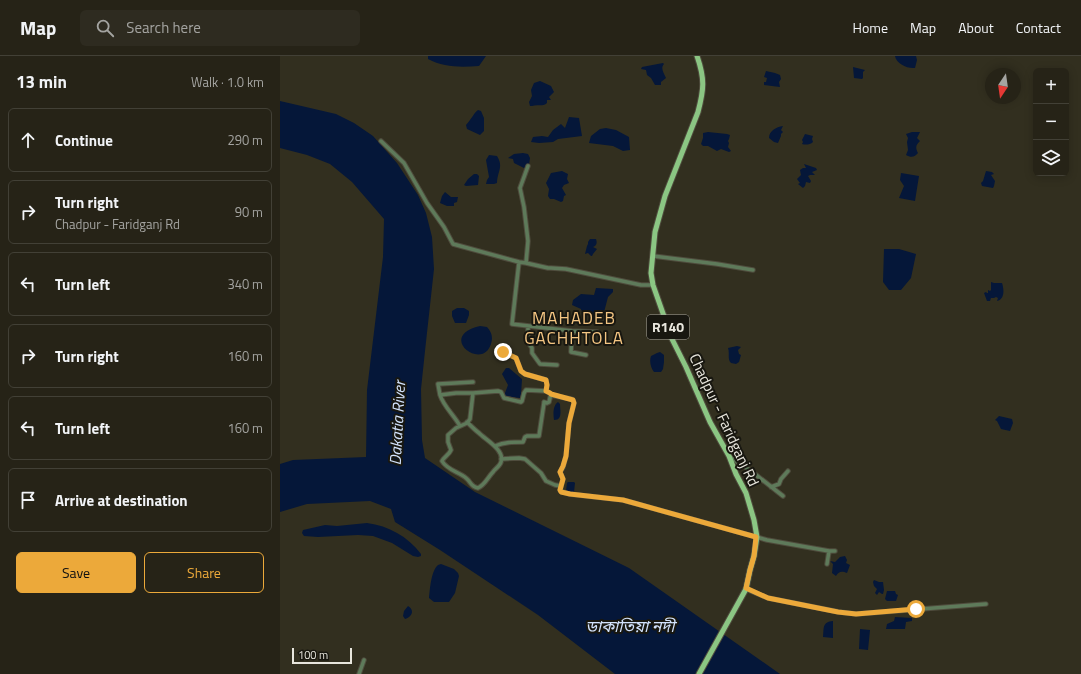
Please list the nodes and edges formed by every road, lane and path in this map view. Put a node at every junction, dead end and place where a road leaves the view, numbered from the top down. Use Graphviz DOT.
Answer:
graph roads {
  1 [pos="697,56"];
  2 [pos="381,141"];
  3 [pos="528,166"];
  4 [pos="654,256"];
  5 [pos="519,262"];
  6 [pos="526,263"];
  7 [pos="753,270"];
  8 [pos="653,285"];
  9 [pos="528,326"];
  10 [pos="572,331"];
  11 [pos="597,332"];
  12 [pos="503,352"];
  13 [pos="586,355"];
  14 [pos="557,365"];
  15 [pos="473,382"];
  16 [pos="546,391"];
  17 [pos="473,393"];
  18 [pos="551,394"];
  19 [pos="440,395"];
  20 [pos="467,422"];
  21 [pos="460,426"];
  22 [pos="495,446"];
  23 [pos="729,456"];
  24 [pos="501,459"];
  25 [pos="788,471"];
  26 [pos="561,486"];
  27 [pos="771,487"];
  28 [pos="783,496"];
  29 [pos="756,537"];
  30 [pos="829,551"];
  31 [pos="835,551"];
  32 [pos="827,564"];
  33 [pos="746,588"];
  34 [pos="986,604"];
  35 [pos="364,660"];
  36 [pos="359,674"];
  37 [pos="699,674"];
  1 -- 4 [label="main road, Chadpur - Faridganj Rd / R140"];
  2 -- 5 [label="street"];
  3 -- 6 [label="street"];
  4 -- 7 [label="street"];
  4 -- 8 [label="main road, Chadpur - Faridganj Rd / R140"];
  5 -- 6 [label="street"];
  5 -- 9 [label="street"];
  6 -- 8 [label="street"];
  8 -- 23 [label="main road, Chadpur - Faridganj Rd / R140"];
  9 -- 10 [label="street"];
  9 -- 14 [label="street"];
  10 -- 11 [label="street"];
  10 -- 13 [label="street"];
  12 -- 16 [label="street"];
  15 -- 19 [label="street"];
  16 -- 17 [label="street"];
  16 -- 18 [label="street"];
  17 -- 19 [label="street"];
  17 -- 20 [label="street"];
  18 -- 22 [label="street"];
  18 -- 26 [label="street"];
  19 -- 21 [label="street"];
  20 -- 21 [label="street"];
  20 -- 22 [label="street"];
  21 -- 24 [label="street"];
  22 -- 24 [label="street"];
  23 -- 27 [label="street"];
  23 -- 29 [label="main road, Chadpur - Faridganj Rd / R140"];
  24 -- 26 [label="street"];
  25 -- 27 [label="street"];
  26 -- 29 [label="street"];
  27 -- 28 [label="street"];
  29 -- 30 [label="street"];
  29 -- 33 [label="main road, Chadpur - Faridganj Rd / R140"];
  30 -- 31 [label="street"];
  30 -- 32 [label="street"];
  33 -- 34 [label="street"];
  33 -- 37 [label="main road, Chadpur - Faridganj Rd / R140"];
  35 -- 36 [label="street"];
}
